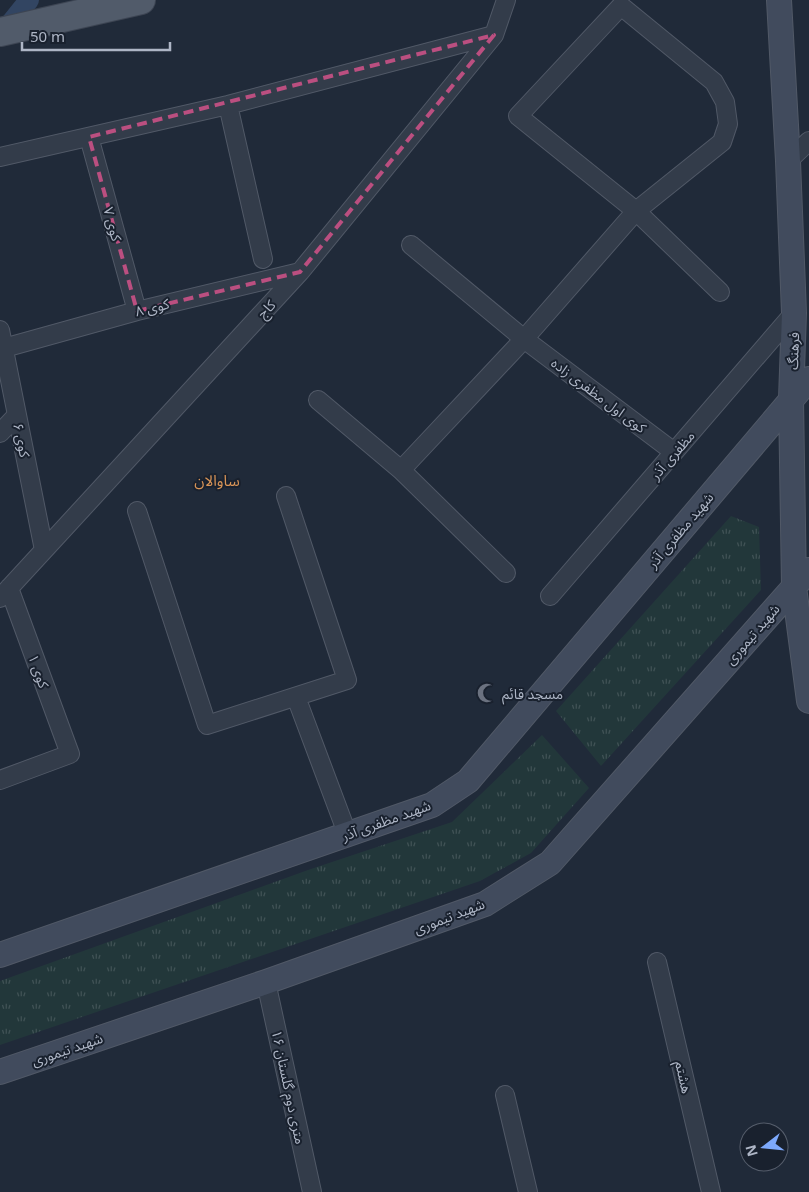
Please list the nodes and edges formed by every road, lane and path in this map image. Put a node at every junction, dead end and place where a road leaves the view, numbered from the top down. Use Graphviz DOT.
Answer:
graph roads {
  1 [pos="141,0"];
  2 [pos="506,0"];
  3 [pos="779,0"];
  4 [pos="0,32"];
  5 [pos="494,35"];
  6 [pos="228,105"];
  7 [pos="89,138"];
  8 [pos="809,141"];
  9 [pos="0,158"];
  10 [pos="788,160"];
  11 [pos="636,211"];
  12 [pos="411,245"];
  13 [pos="263,259"];
  14 [pos="300,272"];
  15 [pos="720,292"];
  16 [pos="137,311"];
  17 [pos="794,313"];
  18 [pos="0,330"];
  19 [pos="524,339"];
  20 [pos="4,348"];
  21 [pos="809,379"];
  22 [pos="791,399"];
  23 [pos="318,400"];
  24 [pos="16,415"];
  25 [pos="0,432"];
  26 [pos="674,452"];
  27 [pos="401,470"];
  28 [pos="286,496"];
  29 [pos="137,511"];
  30 [pos="44,550"];
  31 [pos="506,573"];
  32 [pos="801,579"];
  33 [pos="4,593"];
  34 [pos="550,596"];
  35 [pos="296,696"];
  36 [pos="809,701"];
  37 [pos="0,780"];
  38 [pos="347,834"];
  39 [pos="0,956"];
  40 [pos="657,962"];
  41 [pos="266,982"];
  42 [pos="0,1072"];
  43 [pos="505,1096"];
  44 [pos="312,1192"];
  45 [pos="528,1192"];
  46 [pos="711,1192"];
  1 -- 4 [label="main road"];
  2 -- 5 [label="street, کاج"];
  3 -- 10 [label="main road, فرهنگ"];
  5 -- 6 [label="street"];
  5 -- 14 [label="street, کاج"];
  6 -- 7 [label="street"];
  6 -- 13 [label="street"];
  7 -- 9 [label="street"];
  7 -- 16 [label="street, کوی ۷"];
  8 -- 10 [label="street"];
  10 -- 17 [label="main road, فرهنگ"];
  11 -- 11 [label="street"];
  11 -- 15 [label="street"];
  11 -- 19 [label="street"];
  12 -- 19 [label="street, کوی اول مظفری زاده"];
  14 -- 16 [label="street, کوی ۸"];
  14 -- 30 [label="street, کاج"];
  16 -- 20 [label="street, کوی ۸"];
  17 -- 22 [label="main road, فرهنگ"];
  17 -- 26 [label="street, مظفری آذر"];
  18 -- 20 [label="street, کوی ۶"];
  19 -- 26 [label="street, کوی اول مظفری زاده"];
  19 -- 27 [label="street"];
  20 -- 24 [label="street, کوی ۶"];
  21 -- 22 [label="main road, شهید مظفری آذر"];
  22 -- 32 [label="main road, فرهنگ"];
  22 -- 38 [label="main road, شهید مظفری آذر"];
  23 -- 27 [label="street"];
  24 -- 25 [label="street"];
  24 -- 30 [label="street, کوی ۶"];
  26 -- 34 [label="street, مظفری آذر"];
  27 -- 31 [label="street"];
  28 -- 35 [label="street"];
  29 -- 35 [label="street"];
  30 -- 33 [label="street, کاج"];
  32 -- 36 [label="main road, فرهنگ"];
  32 -- 41 [label="main road, شهید تیموری"];
  33 -- 37 [label="street, کوی ۱"];
  35 -- 38 [label="street"];
  38 -- 39 [label="main road, شهید مظفری آذر"];
  40 -- 46 [label="street, هشتم"];
  41 -- 42 [label="main road, شهید تیموری"];
  41 -- 44 [label="street, ۱۶ متری دوم گلستان"];
  43 -- 45 [label="street"];
}
